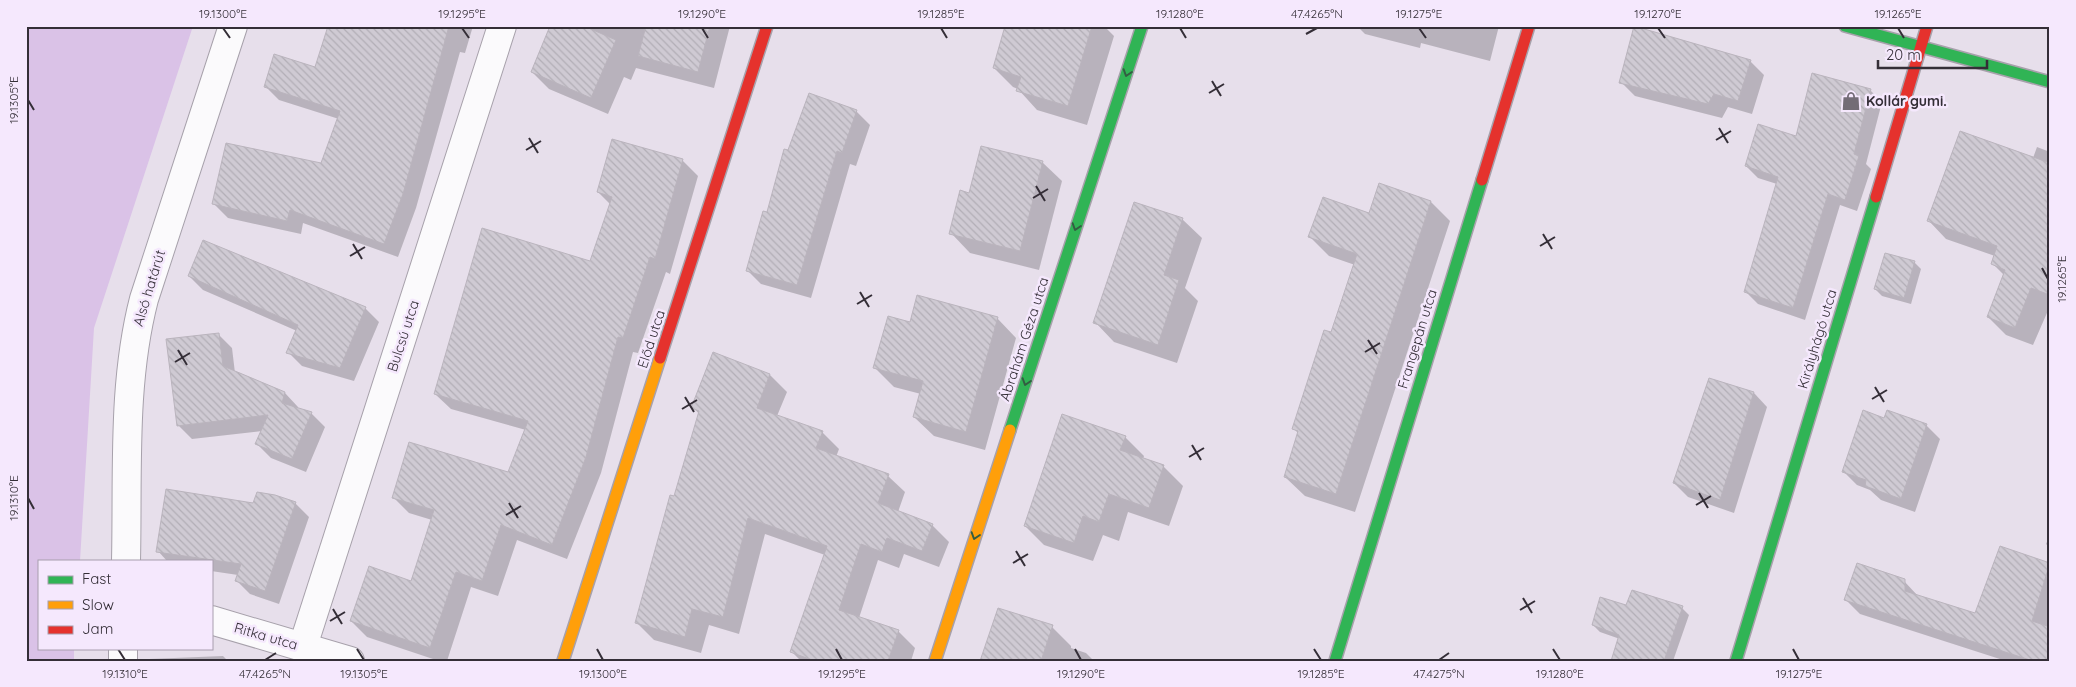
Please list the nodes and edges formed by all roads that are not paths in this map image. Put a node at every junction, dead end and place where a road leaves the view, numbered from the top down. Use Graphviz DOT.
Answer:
graph roads {
  1 [pos="233,26"];
  2 [pos="502,26"];
  3 [pos="767,26"];
  4 [pos="1142,26"];
  5 [pos="1529,26"];
  6 [pos="1845,26"];
  7 [pos="1927,26"];
  8 [pos="1920,47"];
  9 [pos="2050,82"];
  10 [pos="126,560"];
  11 [pos="212,620"];
  12 [pos="303,646"];
  13 [pos="350,661"];
  14 [pos="563,661"];
  15 [pos="935,661"];
  16 [pos="1335,661"];
  17 [pos="1736,661"];
  1 -- 10 [label="street, Alsó határút"];
  2 -- 12 [label="street, Bulcsú utca"];
  3 -- 14 [label="street, Előd utca"];
  4 -- 15 [label="street, Ábrahám Géza utca, one-way"];
  5 -- 16 [label="street, Frangepán utca"];
  6 -- 8 [label="street"];
  7 -- 8 [label="street, Királyhágó utca"];
  8 -- 9 [label="street"];
  8 -- 17 [label="street, Királyhágó utca"];
  11 -- 12 [label="street, Ritka utca"];
  12 -- 13 [label="street, Ritka utca"];
}
